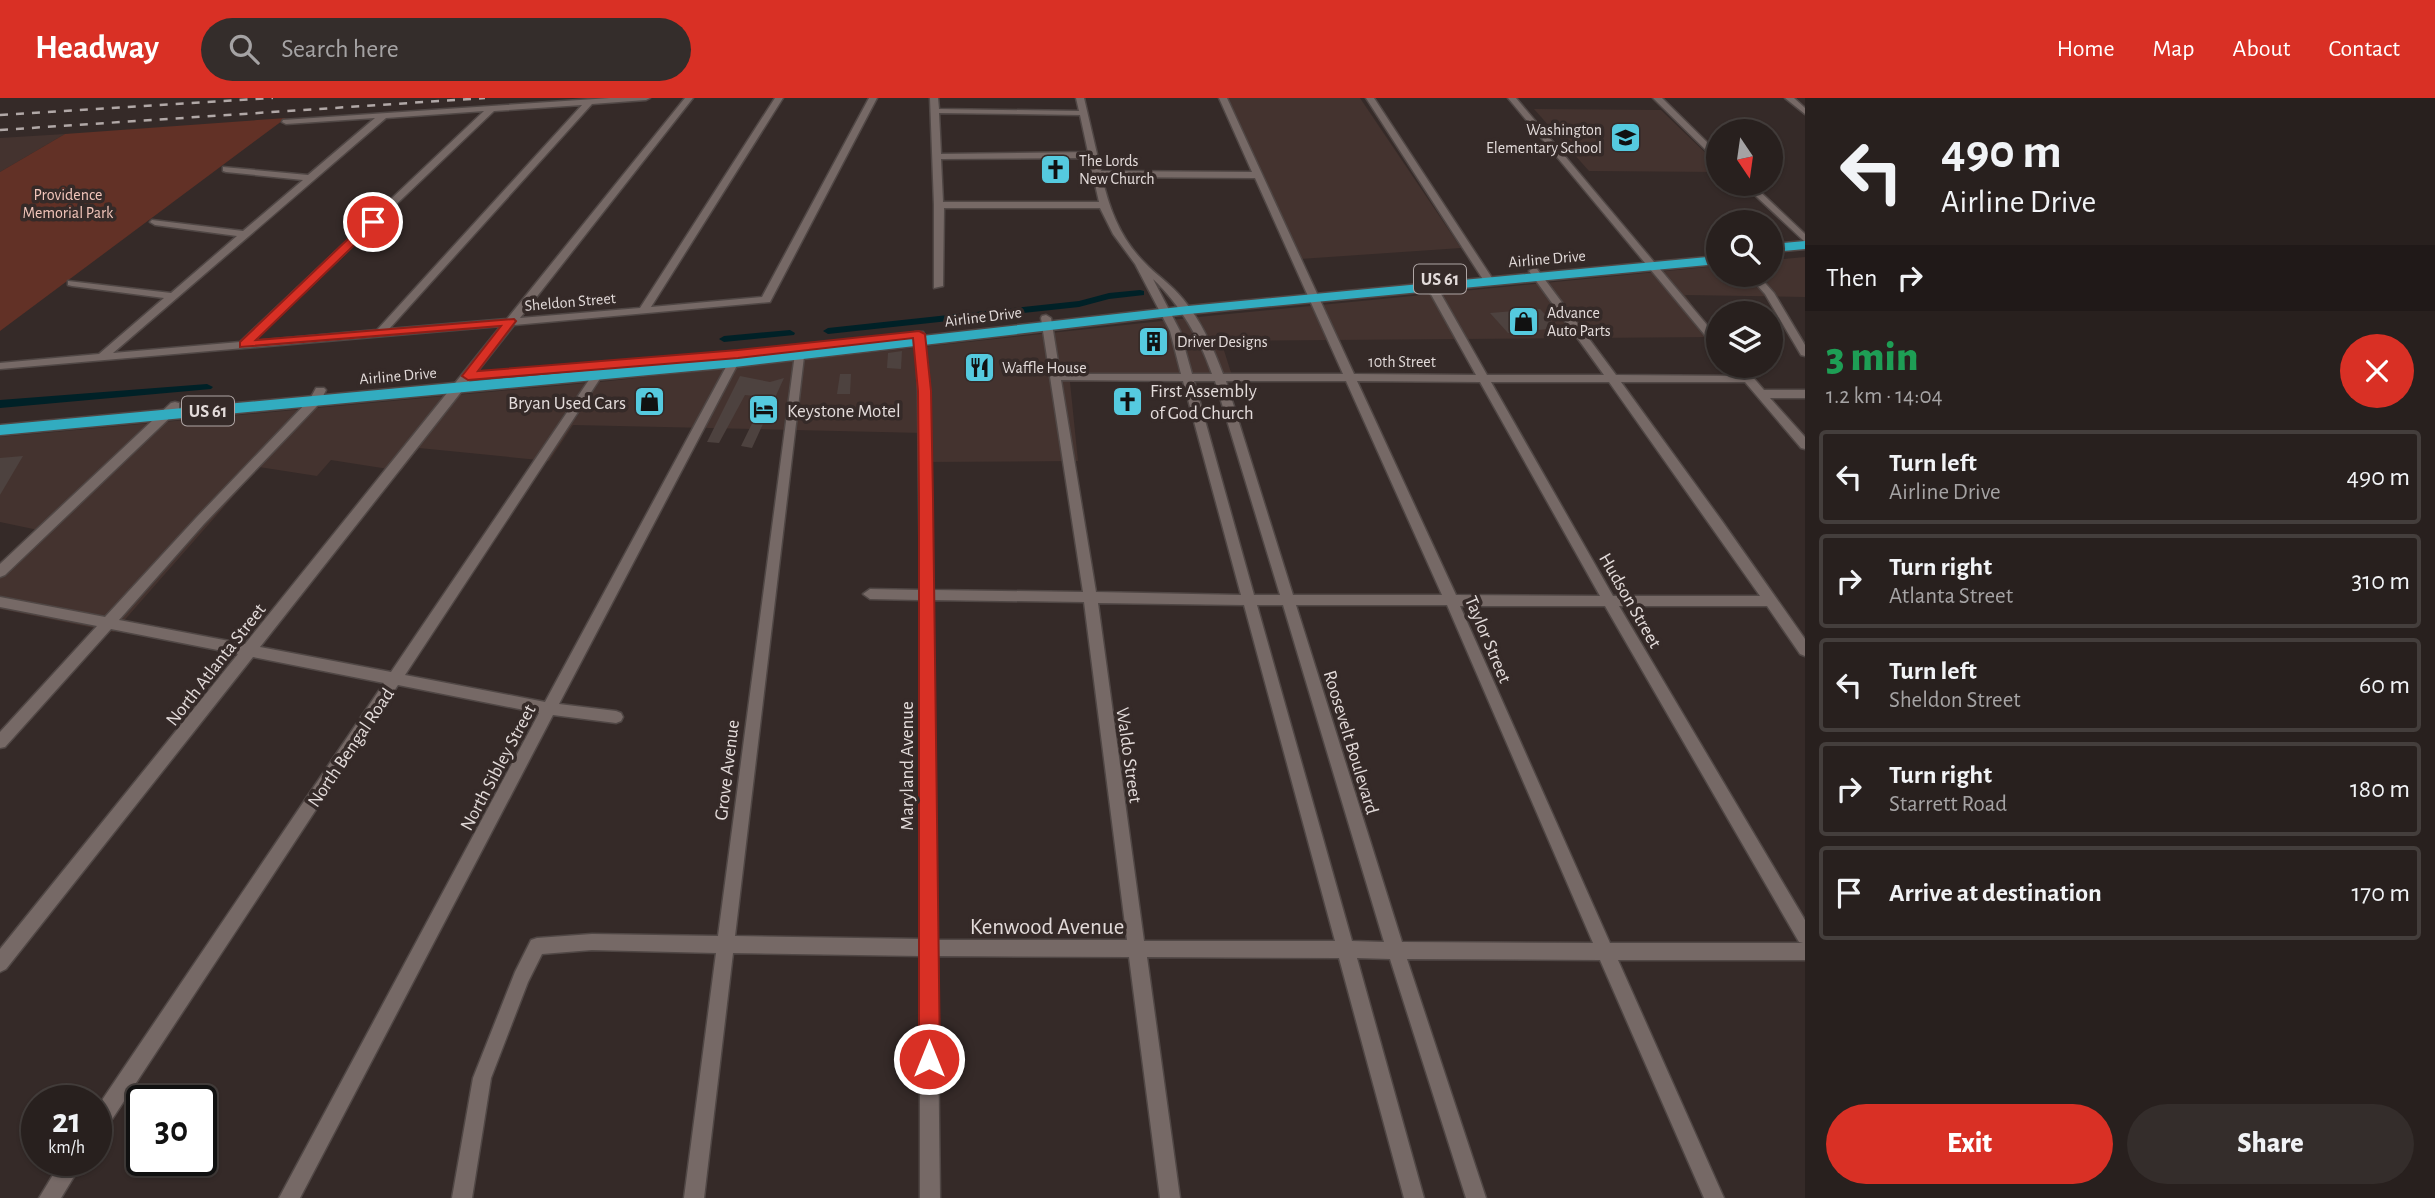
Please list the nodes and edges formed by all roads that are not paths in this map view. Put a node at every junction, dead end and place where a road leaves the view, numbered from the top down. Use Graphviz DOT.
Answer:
graph roads {
  1 [pos="646,98"];
  2 [pos="689,98"];
  3 [pos="779,98"];
  4 [pos="873,98"];
  5 [pos="934,98"];
  6 [pos="1080,98"];
  7 [pos="1223,98"];
  8 [pos="1370,98"];
  9 [pos="1512,98"];
  10 [pos="1657,98"];
  11 [pos="1789,98"];
  12 [pos="589,102"];
  13 [pos="492,108"];
  14 [pos="1803,109"];
  15 [pos="934,111"];
  16 [pos="1083,113"];
  17 [pos="384,115"];
  18 [pos="286,122"];
  19 [pos="1706,145"];
  20 [pos="1092,155"];
  21 [pos="936,157"];
  22 [pos="226,169"];
  23 [pos="1096,174"];
  24 [pos="1256,175"];
  25 [pos="309,178"];
  26 [pos="1760,196"];
  27 [pos="939,205"];
  28 [pos="1103,205"];
  29 [pos="155,222"];
  30 [pos="244,234"];
  31 [pos="1805,239"];
  32 [pos="1805,245"];
  33 [pos="1783,247"];
  34 [pos="1805,252"];
  35 [pos="1783,254"];
  36 [pos="1706,255"];
  37 [pos="1706,261"];
  38 [pos="1651,263"];
  39 [pos="1140,264"];
  40 [pos="1537,274"];
  41 [pos="1487,278"];
  42 [pos="72,283"];
  43 [pos="1431,283"];
  44 [pos="938,286"];
  45 [pos="1766,287"];
  46 [pos="1311,293"];
  47 [pos="172,296"];
  48 [pos="1185,306"];
  49 [pos="1164,308"];
  50 [pos="643,310"];
  51 [pos="510,321"];
  52 [pos="1047,322"];
  53 [pos="1706,329"];
  54 [pos="380,333"];
  55 [pos="920,337"];
  56 [pos="244,344"];
  57 [pos="799,351"];
  58 [pos="1805,353"];
  59 [pos="102,357"];
  60 [pos="737,358"];
  61 [pos="0,366"];
  62 [pos="600,370"];
  63 [pos="1057,377"];
  64 [pos="1187,377"];
  65 [pos="1219,377"];
  66 [pos="1352,377"];
  67 [pos="1482,377"];
  68 [pos="1613,378"];
  69 [pos="1748,379"];
  70 [pos="463,382"];
  71 [pos="1762,394"];
  72 [pos="1805,394"];
  73 [pos="317,395"];
  74 [pos="171,411"];
  75 [pos="0,422"];
  76 [pos="0,430"];
  77 [pos="1805,445"];
  78 [pos="0,572"];
  79 [pos="870,594"];
  80 [pos="926,595"];
  81 [pos="1090,597"];
  82 [pos="1249,600"];
  83 [pos="1289,600"];
  84 [pos="1451,600"];
  85 [pos="1609,600"];
  86 [pos="1771,601"];
  87 [pos="0,602"];
  88 [pos="109,623"];
  89 [pos="251,650"];
  90 [pos="1805,650"];
  91 [pos="396,679"];
  92 [pos="550,709"];
  93 [pos="616,717"];
  94 [pos="0,742"];
  95 [pos="1805,936"];
  96 [pos="725,944"];
  97 [pos="929,948"];
  98 [pos="1136,949"];
  99 [pos="1347,951"];
  100 [pos="1396,951"];
  101 [pos="1606,951"];
  102 [pos="1805,952"];
  103 [pos="0,963"];
  104 [pos="112,1102"];
  105 [pos="63,1176"];
  106 [pos="49,1198"];
  107 [pos="289,1198"];
  108 [pos="463,1198"];
  109 [pos="694,1198"];
  110 [pos="930,1198"];
  111 [pos="1170,1198"];
  112 [pos="1415,1198"];
  113 [pos="1476,1198"];
  114 [pos="1714,1198"];
  1 -- 12 [label="street"];
  2 -- 51 [label="street, North Atlanta Street"];
  3 -- 50 [label="street"];
  4 -- 50 [label="street, Sheldon Street"];
  5 -- 15 [label="street"];
  6 -- 16 [label="street"];
  7 -- 24 [label="street, Taylor Street"];
  8 -- 41 [label="street"];
  9 -- 38 [label="street"];
  10 -- 19 [label="street"];
  11 -- 14 [label="street"];
  12 -- 13 [label="street"];
  12 -- 54 [label="street"];
  13 -- 17 [label="street"];
  13 -- 56 [label="street"];
  15 -- 16 [label="street"];
  15 -- 21 [label="street"];
  16 -- 20 [label="street"];
  17 -- 18 [label="street"];
  17 -- 25 [label="street"];
  20 -- 21 [label="street"];
  20 -- 23 [label="street"];
  21 -- 27 [label="street"];
  22 -- 25 [label="street"];
  23 -- 24 [label="street"];
  23 -- 28 [label="street"];
  24 -- 46 [label="street, Taylor Street"];
  25 -- 30 [label="street"];
  26 -- 31 [label="street"];
  27 -- 28 [label="street"];
  27 -- 44 [label="street"];
  28 -- 39 [label="street"];
  29 -- 30 [label="street"];
  30 -- 47 [label="street"];
  32 -- 33 [label="highway"];
  34 -- 35 [label="highway"];
  36 -- 38 [label="highway, Airline Drive / US 61"];
  37 -- 38 [label="highway, Airline Drive / US 61"];
  38 -- 40 [label="highway, Airline Drive / US 61"];
  38 -- 53 [label="street"];
  39 -- 48 [label="street"];
  39 -- 49 [label="street"];
  40 -- 41 [label="highway, Airline Drive / US 61"];
  40 -- 68 [label="street"];
  41 -- 43 [label="highway, Airline Drive / US 61"];
  42 -- 47 [label="street"];
  43 -- 46 [label="highway, Airline Drive / US 61"];
  43 -- 67 [label="street, Hudson Street"];
  45 -- 58 [label="street"];
  46 -- 48 [label="highway, Airline Drive / US 61"];
  46 -- 66 [label="street, Taylor Street"];
  47 -- 59 [label="street"];
  48 -- 49 [label="highway, Airline Drive / US 61"];
  48 -- 65 [label="street, Roosevelt Boulevard"];
  49 -- 52 [label="highway, Airline Drive / US 61"];
  49 -- 64 [label="street"];
  50 -- 51 [label="street, Sheldon Street"];
  51 -- 54 [label="street, Sheldon Street"];
  51 -- 70 [label="street, North Atlanta Street"];
  52 -- 55 [label="highway, Airline Drive / US 61"];
  52 -- 63 [label="street, Waldo Street"];
  54 -- 56 [label="street, Sheldon Street"];
  55 -- 57 [label="highway, Airline Drive / US 61"];
  55 -- 80 [label="street, Maryland Avenue"];
  56 -- 59 [label="street, Sheldon Street"];
  57 -- 60 [label="highway, Airline Drive / US 61"];
  57 -- 96 [label="street, Grove Avenue"];
  59 -- 61 [label="street, Sheldon Street"];
  60 -- 62 [label="highway, Airline Drive / US 61"];
  60 -- 92 [label="street, North Sibley Street"];
  62 -- 70 [label="highway, Airline Drive / US 61"];
  62 -- 91 [label="street, North Bengal Road"];
  63 -- 64 [label="street, 10th Street"];
  63 -- 81 [label="street, Waldo Street"];
  64 -- 65 [label="street, 10th Street"];
  64 -- 82 [label="street"];
  65 -- 66 [label="street, 10th Street"];
  65 -- 83 [label="street, Roosevelt Boulevard"];
  66 -- 67 [label="street, 10th Street"];
  66 -- 84 [label="street, Taylor Street"];
  67 -- 68 [label="street, 10th Street"];
  67 -- 85 [label="street, Hudson Street"];
  68 -- 69 [label="street, 10th Street"];
  68 -- 86 [label="street"];
  69 -- 71 [label="street"];
  70 -- 73 [label="highway, Airline Drive / US 61"];
  70 -- 89 [label="street, North Atlanta Street"];
  71 -- 72 [label="street"];
  71 -- 77 [label="street"];
  73 -- 74 [label="highway, Airline Drive / US 61"];
  73 -- 88 [label="street"];
  74 -- 75 [label="highway, Airline Drive / US 61"];
  74 -- 76 [label="highway, Airline Drive / US 61"];
  74 -- 78 [label="street"];
  79 -- 80 [label="street"];
  80 -- 81 [label="street"];
  80 -- 97 [label="street, Maryland Avenue"];
  81 -- 82 [label="street"];
  81 -- 98 [label="street, Waldo Street"];
  82 -- 83 [label="street"];
  82 -- 99 [label="street"];
  83 -- 84 [label="street"];
  83 -- 100 [label="street, Roosevelt Boulevard"];
  84 -- 85 [label="street"];
  84 -- 101 [label="street, Taylor Street"];
  85 -- 86 [label="street"];
  85 -- 95 [label="street, Hudson Street"];
  86 -- 90 [label="street"];
  87 -- 88 [label="street"];
  88 -- 89 [label="street"];
  88 -- 94 [label="street"];
  89 -- 91 [label="street"];
  89 -- 103 [label="street, North Atlanta Street"];
  91 -- 92 [label="street"];
  91 -- 104 [label="street, North Bengal Road"];
  92 -- 93 [label="street"];
  92 -- 107 [label="street, North Sibley Street"];
  96 -- 97 [label="street, Kenwood Avenue"];
  96 -- 108 [label="street, Kenwood Avenue"];
  96 -- 109 [label="street, Grove Avenue"];
  97 -- 98 [label="street, Kenwood Avenue"];
  97 -- 110 [label="street, Maryland Avenue"];
  98 -- 99 [label="street, Kenwood Avenue"];
  98 -- 111 [label="street, Waldo Street"];
  99 -- 100 [label="street, Kenwood Avenue"];
  99 -- 112 [label="street"];
  100 -- 101 [label="street, Kenwood Avenue"];
  100 -- 113 [label="street, Roosevelt Boulevard"];
  101 -- 102 [label="street, Kenwood Avenue"];
  101 -- 114 [label="street, Taylor Street"];
  105 -- 106 [label="street"];
}
